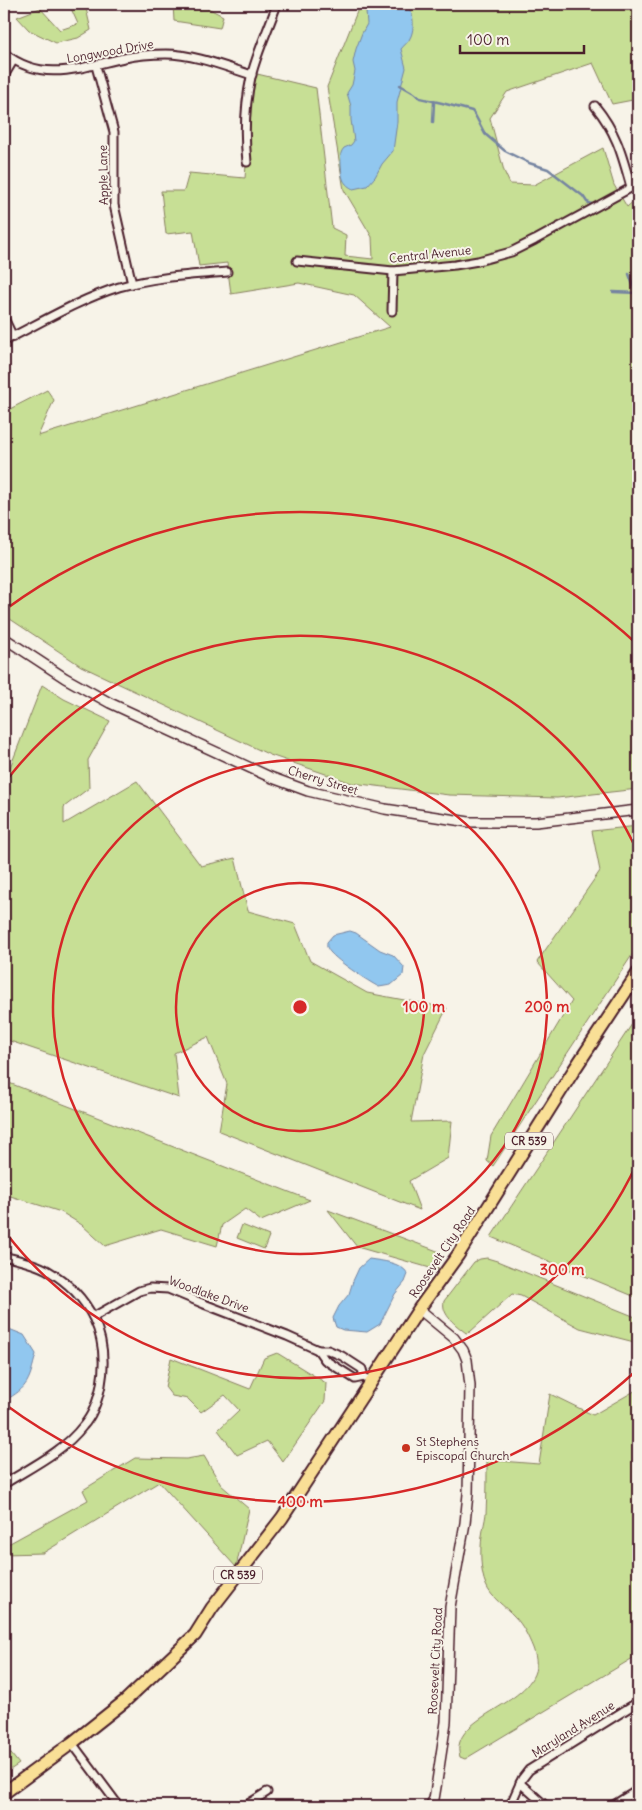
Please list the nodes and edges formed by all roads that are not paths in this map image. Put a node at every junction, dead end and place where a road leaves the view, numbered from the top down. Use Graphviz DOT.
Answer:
graph roads {
  1 [pos="277,4"];
  2 [pos="4,53"];
  3 [pos="13,61"];
  4 [pos="96,66"];
  5 [pos="252,75"];
  6 [pos="4,76"];
  7 [pos="594,106"];
  8 [pos="247,162"];
  9 [pos="635,186"];
  10 [pos="297,261"];
  11 [pos="393,271"];
  12 [pos="227,272"];
  13 [pos="132,284"];
  14 [pos="392,312"];
  15 [pos="4,318"];
  16 [pos="13,337"];
  17 [pos="4,341"];
  18 [pos="4,638"];
  19 [pos="638,810"];
  20 [pos="638,973"];
  21 [pos="4,1256"];
  22 [pos="419,1309"];
  23 [pos="93,1317"];
  24 [pos="318,1350"];
  25 [pos="368,1380"];
  26 [pos="4,1484"];
  27 [pos="638,1702"];
  28 [pos="72,1743"];
  29 [pos="520,1783"];
  30 [pos="638,1790"];
  31 [pos="4,1792"];
  32 [pos="267,1792"];
  33 [pos="119,1806"];
  34 [pos="245,1806"];
  35 [pos="430,1806"];
  36 [pos="510,1806"];
  37 [pos="546,1806"];
  38 [pos="612,1806"];
  1 -- 5 [label="street"];
  2 -- 3 [label="street, Longwood Drive"];
  3 -- 4 [label="street, Longwood Drive"];
  3 -- 6 [label="street"];
  4 -- 5 [label="street, Longwood Drive"];
  4 -- 13 [label="street, Apple Lane"];
  5 -- 8 [label="street"];
  7 -- 9 [label="street"];
  9 -- 11 [label="street, Central Avenue"];
  10 -- 11 [label="street, Central Avenue"];
  11 -- 14 [label="street"];
  12 -- 13 [label="street"];
  13 -- 16 [label="street"];
  15 -- 16 [label="street"];
  16 -- 17 [label="street"];
  18 -- 19 [label="street, Cherry Street"];
  20 -- 22 [label="main road, Roosevelt City Road / CR 539"];
  21 -- 23 [label="street"];
  22 -- 25 [label="main road, CR 539"];
  22 -- 35 [label="street, Roosevelt City Road"];
  23 -- 24 [label="street, Woodlake Drive"];
  23 -- 26 [label="street"];
  24 -- 25 [label="street, Woodlake Drive"];
  24 -- 25 [label="street, Woodlake Drive"];
  25 -- 28 [label="main road, CR 539"];
  27 -- 29 [label="street, Maryland Avenue"];
  28 -- 31 [label="main road, CR 539"];
  28 -- 33 [label="street"];
  29 -- 36 [label="street, Maryland Avenue"];
  29 -- 37 [label="street"];
  30 -- 38 [label="street"];
  32 -- 34 [label="street"];
}
